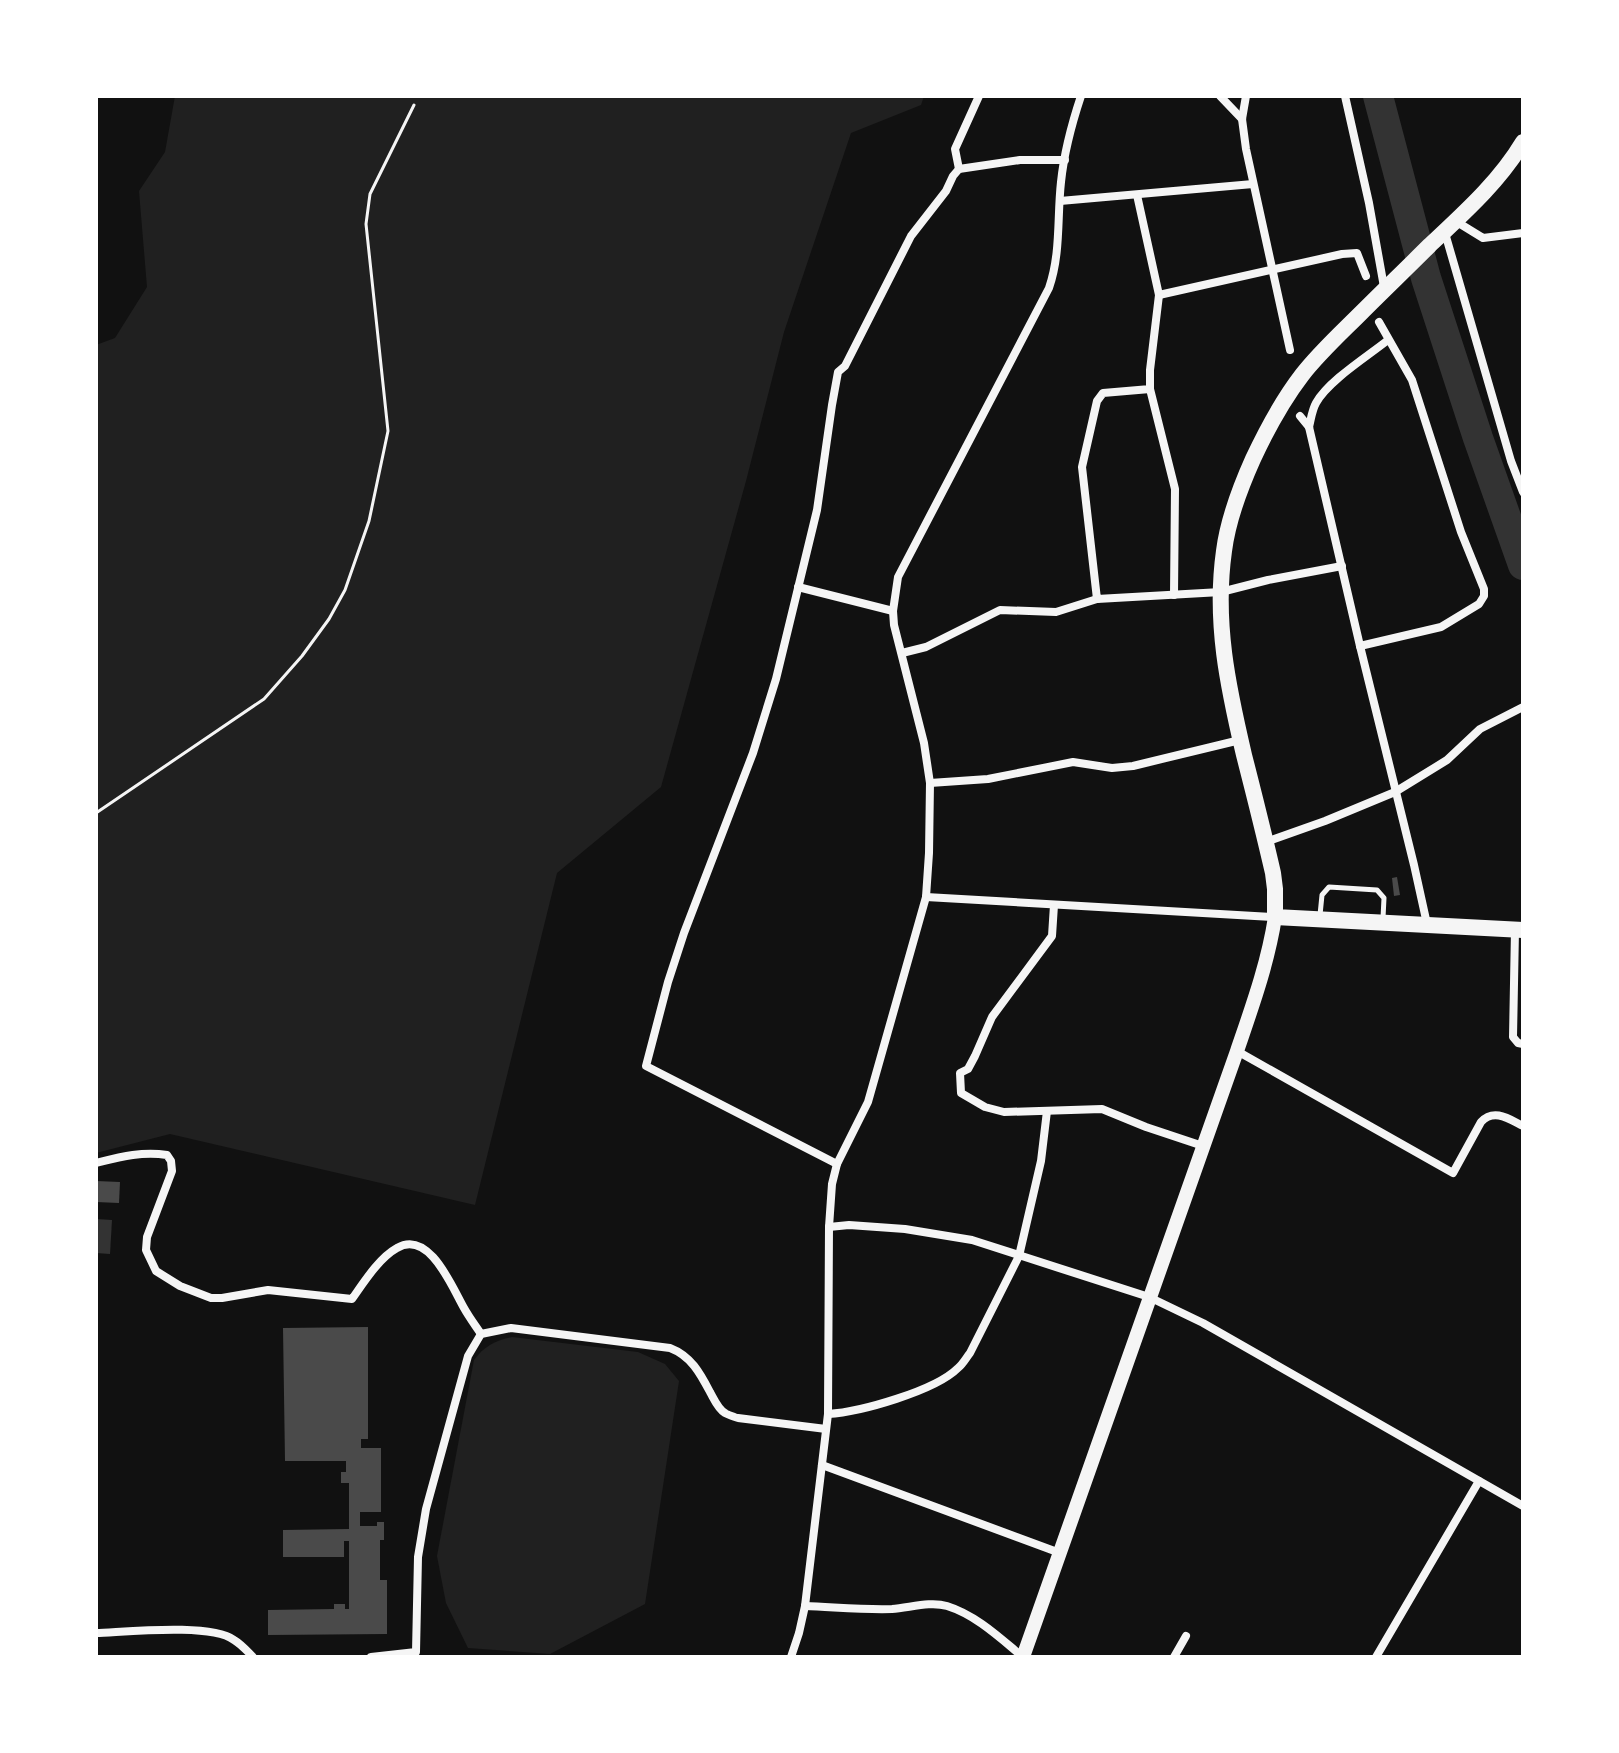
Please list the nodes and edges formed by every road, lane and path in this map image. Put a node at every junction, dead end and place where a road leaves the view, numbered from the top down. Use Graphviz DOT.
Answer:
graph roads {
  1 [pos="979,96"];
  2 [pos="1081,96"];
  3 [pos="1220,96"];
  4 [pos="1246,96"];
  5 [pos="1345,96"];
  6 [pos="414,105"];
  7 [pos="1242,119"];
  8 [pos="1523,142"];
  9 [pos="1065,160"];
  10 [pos="959,169"];
  11 [pos="1253,184"];
  12 [pos="1137,195"];
  13 [pos="1060,201"];
  14 [pos="1445,232"];
  15 [pos="1523,233"];
  16 [pos="1272,271"];
  17 [pos="1366,276"];
  18 [pos="1387,286"];
  19 [pos="1159,295"];
  20 [pos="1379,322"];
  21 [pos="1388,340"];
  22 [pos="1290,350"];
  23 [pos="1150,389"];
  24 [pos="1300,416"];
  25 [pos="1309,427"];
  26 [pos="1523,492"];
  27 [pos="1342,566"];
  28 [pos="798,587"];
  29 [pos="1221,592"];
  30 [pos="1174,595"];
  31 [pos="1097,599"];
  32 [pos="893,611"];
  33 [pos="1360,646"];
  34 [pos="902,653"];
  35 [pos="1523,707"];
  36 [pos="1241,740"];
  37 [pos="930,783"];
  38 [pos="1395,792"];
  39 [pos="96,813"];
  40 [pos="1266,842"];
  41 [pos="926,897"];
  42 [pos="1054,905"];
  43 [pos="1275,917"];
  44 [pos="1319,920"];
  45 [pos="1382,922"];
  46 [pos="1427,924"];
  47 [pos="1519,930"];
  48 [pos="1523,1044"];
  49 [pos="1237,1051"];
  50 [pos="1047,1111"];
  51 [pos="1523,1126"];
  52 [pos="1203,1146"];
  53 [pos="96,1163"];
  54 [pos="837,1164"];
  55 [pos="829,1227"];
  56 [pos="1019,1256"];
  57 [pos="1149,1297"];
  58 [pos="481,1334"];
  59 [pos="828,1414"];
  60 [pos="826,1429"];
  61 [pos="822,1465"];
  62 [pos="1479,1481"];
  63 [pos="1523,1506"];
  64 [pos="1060,1553"];
  65 [pos="805,1606"];
  66 [pos="96,1633"];
  67 [pos="1186,1636"];
  68 [pos="253,1657"];
  69 [pos="371,1657"];
  70 [pos="791,1657"];
  71 [pos="1023,1657"];
  72 [pos="1174,1657"];
  73 [pos="1376,1657"];
  1 -- 10 [label="street"];
  2 -- 9 [label="street"];
  3 -- 7 [label="street"];
  4 -- 7 [label="street"];
  5 -- 18 [label="street"];
  6 -- 39 [label="path"];
  7 -- 11 [label="street"];
  8 -- 14 [label="highway"];
  9 -- 10 [label="street"];
  9 -- 13 [label="street"];
  10 -- 28 [label="street"];
  11 -- 12 [label="street"];
  11 -- 16 [label="street"];
  12 -- 13 [label="street"];
  12 -- 19 [label="street"];
  13 -- 32 [label="street"];
  14 -- 15 [label="street"];
  14 -- 18 [label="highway"];
  14 -- 26 [label="street"];
  16 -- 17 [label="street"];
  16 -- 19 [label="street"];
  16 -- 22 [label="street"];
  18 -- 29 [label="highway"];
  19 -- 23 [label="street"];
  20 -- 21 [label="street"];
  21 -- 25 [label="street"];
  21 -- 33 [label="street"];
  23 -- 30 [label="street"];
  23 -- 31 [label="street"];
  24 -- 25 [label="street"];
  25 -- 27 [label="street"];
  27 -- 29 [label="street"];
  27 -- 33 [label="street"];
  28 -- 32 [label="street"];
  28 -- 54 [label="street"];
  29 -- 30 [label="street"];
  29 -- 36 [label="highway"];
  30 -- 31 [label="street"];
  31 -- 34 [label="street"];
  32 -- 34 [label="street"];
  33 -- 38 [label="street"];
  34 -- 37 [label="street"];
  35 -- 38 [label="street"];
  36 -- 37 [label="street"];
  36 -- 40 [label="highway"];
  37 -- 41 [label="street"];
  38 -- 40 [label="street"];
  38 -- 46 [label="street"];
  40 -- 43 [label="highway"];
  41 -- 42 [label="street"];
  41 -- 54 [label="street"];
  42 -- 43 [label="street"];
  42 -- 50 [label="street"];
  43 -- 44 [label="highway"];
  43 -- 49 [label="main road"];
  44 -- 45 [label="highway"];
  44 -- 45 [label="lane"];
  45 -- 46 [label="highway"];
  46 -- 47 [label="highway"];
  47 -- 48 [label="street"];
  49 -- 51 [label="street"];
  49 -- 52 [label="main road"];
  50 -- 52 [label="street"];
  50 -- 56 [label="street"];
  52 -- 57 [label="main road"];
  53 -- 58 [label="street"];
  54 -- 55 [label="street"];
  55 -- 56 [label="street"];
  55 -- 59 [label="street"];
  56 -- 57 [label="street"];
  56 -- 59 [label="street"];
  57 -- 62 [label="street"];
  57 -- 64 [label="main road"];
  58 -- 60 [label="street"];
  58 -- 69 [label="street"];
  59 -- 60 [label="street"];
  60 -- 61 [label="street"];
  61 -- 64 [label="street"];
  61 -- 65 [label="street"];
  62 -- 63 [label="street"];
  62 -- 73 [label="street"];
  64 -- 71 [label="main road"];
  65 -- 70 [label="street"];
  65 -- 71 [label="street"];
  66 -- 68 [label="street"];
  67 -- 72 [label="street"];
}
